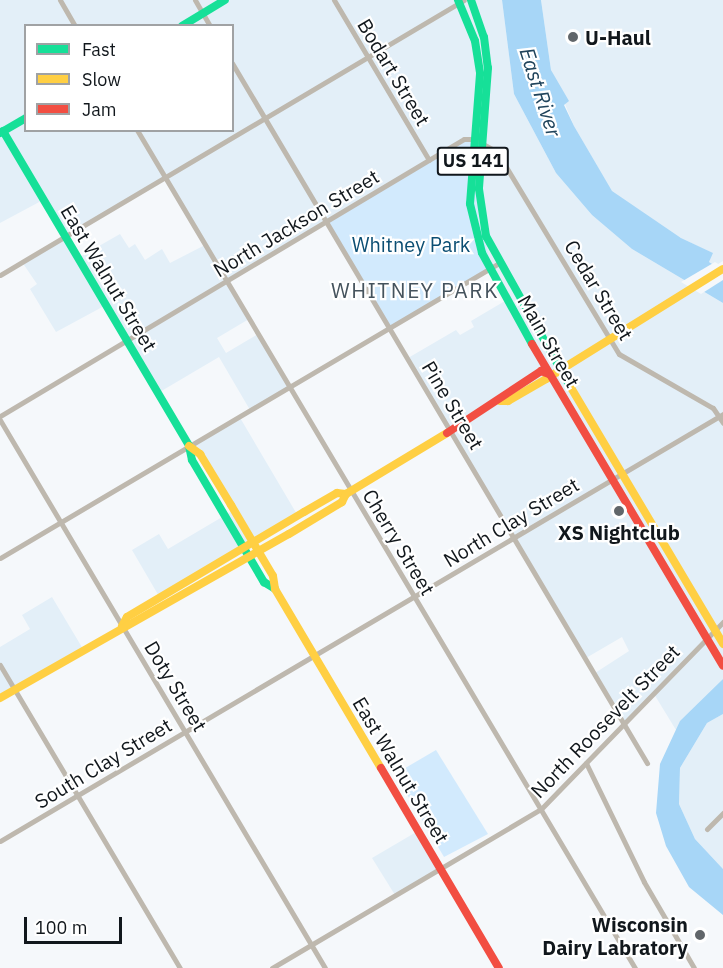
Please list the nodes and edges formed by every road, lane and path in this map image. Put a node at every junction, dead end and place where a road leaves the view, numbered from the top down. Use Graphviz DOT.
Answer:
graph roads {
  1 [pos="60,0"];
  2 [pos="195,0"];
  3 [pos="225,0"];
  4 [pos="334,0"];
  5 [pos="471,0"];
  6 [pos="461,1"];
  7 [pos="203,13"];
  8 [pos="74,24"];
  9 [pos="185,24"];
  10 [pos="209,24"];
  11 [pos="368,57"];
  12 [pos="234,66"];
  13 [pos="265,118"];
  14 [pos="24,119"];
  15 [pos="1,130"];
  16 [pos="138,132"];
  17 [pos="481,141"];
  18 [pos="429,160"];
  19 [pos="165,177"];
  20 [pos="327,223"];
  21 [pos="65,236"];
  22 [pos="499,263"];
  23 [pos="489,269"];
  24 [pos="723,269"];
  25 [pos="0,274"];
  26 [pos="227,282"];
  27 [pos="390,328"];
  28 [pos="609,338"];
  29 [pos="127,341"];
  30 [pos="559,368"];
  31 [pos="549,374"];
  32 [pos="290,387"];
  33 [pos="721,415"];
  34 [pos="0,418"];
  35 [pos="723,423"];
  36 [pos="451,431"];
  37 [pos="189,446"];
  38 [pos="623,473"];
  39 [pos="613,479"];
  40 [pos="348,492"];
  41 [pos="60,522"];
  42 [pos="514,537"];
  43 [pos="253,542"];
  44 [pos="244,548"];
  45 [pos="259,552"];
  46 [pos="250,557"];
  47 [pos="0,558"];
  48 [pos="275,589"];
  49 [pos="414,596"];
  50 [pos="723,622"];
  51 [pos="122,626"];
  52 [pos="715,630"];
  53 [pos="706,639"];
  54 [pos="723,644"];
  55 [pos="314,656"];
  56 [pos="0,665"];
  57 [pos="723,666"];
  58 [pos="14,690"];
  59 [pos="0,698"];
  60 [pos="625,723"];
  61 [pos="185,732"];
  62 [pos="586,763"];
  63 [pos="647,763"];
  64 [pos="77,795"];
  65 [pos="540,809"];
  66 [pos="723,813"];
  67 [pos="707,829"];
  68 [pos="0,841"];
  69 [pos="440,868"];
  70 [pos="311,945"];
  71 [pos="180,968"];
  72 [pos="272,968"];
  73 [pos="325,968"];
  74 [pos="500,968"];
  75 [pos="635,968"];
  76 [pos="694,968"];
  1 -- 8 [label="street"];
  2 -- 7 [label="street"];
  3 -- 7 [label="main road"];
  4 -- 11 [label="street, Bodart Street"];
  5 -- 17 [label="main road, Main Street / US 141"];
  6 -- 11 [label="street"];
  6 -- 17 [label="main road, Main Street / US 141"];
  7 -- 9 [label="main road"];
  7 -- 10 [label="street"];
  11 -- 13 [label="street"];
  11 -- 18 [label="street, Bodart Street"];
  12 -- 13 [label="street, Pine Street"];
  13 -- 19 [label="street"];
  13 -- 20 [label="street, Pine Street"];
  14 -- 15 [label="main road"];
  15 -- 21 [label="main road, East Walnut Street"];
  16 -- 19 [label="street, Cherry Street"];
  17 -- 18 [label="street, North Jackson Street"];
  17 -- 22 [label="main road, Main Street / US 141"];
  17 -- 23 [label="main road, Main Street / US 141"];
  17 -- 28 [label="street, Cedar Street"];
  18 -- 20 [label="street, North Jackson Street"];
  19 -- 21 [label="street"];
  19 -- 26 [label="street, Cherry Street"];
  20 -- 26 [label="street, North Jackson Street"];
  20 -- 27 [label="street, Pine Street"];
  21 -- 25 [label="street"];
  21 -- 29 [label="main road, East Walnut Street"];
  22 -- 23 [label="street"];
  22 -- 30 [label="main road, Main Street / US 141"];
  23 -- 27 [label="street"];
  23 -- 31 [label="main road, Main Street / US 141"];
  24 -- 28 [label="main road"];
  26 -- 29 [label="street, North Jackson Street"];
  26 -- 32 [label="street, Cherry Street"];
  27 -- 32 [label="street"];
  27 -- 36 [label="street, Pine Street"];
  28 -- 30 [label="main road"];
  28 -- 33 [label="street, Cedar Street"];
  29 -- 34 [label="street, North Jackson Street"];
  29 -- 37 [label="main road, East Walnut Street"];
  30 -- 31 [label="main road"];
  30 -- 38 [label="main road, Main Street / US 141"];
  31 -- 36 [label="main road"];
  31 -- 39 [label="main road, Main Street / US 141"];
  32 -- 37 [label="street"];
  32 -- 40 [label="street, Cherry Street"];
  33 -- 35 [label="street, Cedar Street"];
  33 -- 38 [label="street, North Clay Street"];
  34 -- 41 [label="street, Doty Street"];
  36 -- 40 [label="main road"];
  36 -- 42 [label="street, Pine Street"];
  37 -- 41 [label="street"];
  37 -- 43 [label="main road, East Walnut Street"];
  37 -- 44 [label="main road, East Walnut Street"];
  38 -- 39 [label="street, North Clay Street"];
  38 -- 52 [label="main road, Main Street / US 141"];
  39 -- 42 [label="street, North Clay Street"];
  39 -- 53 [label="main road, Main Street / US 141"];
  40 -- 43 [label="main road"];
  40 -- 45 [label="main road"];
  40 -- 49 [label="street, Cherry Street"];
  41 -- 47 [label="street"];
  41 -- 51 [label="street, Doty Street"];
  42 -- 49 [label="street, North Clay Street"];
  42 -- 60 [label="street, Pine Street"];
  43 -- 44 [label="main road"];
  43 -- 45 [label="main road, East Walnut Street"];
  44 -- 46 [label="main road, East Walnut Street"];
  44 -- 51 [label="main road"];
  45 -- 46 [label="main road"];
  45 -- 48 [label="main road, East Walnut Street"];
  46 -- 48 [label="main road, East Walnut Street"];
  46 -- 51 [label="main road"];
  48 -- 55 [label="main road, East Walnut Street"];
  49 -- 55 [label="street, North Clay Street"];
  49 -- 65 [label="street, Cherry Street"];
  50 -- 52 [label="street, North Roosevelt Street"];
  51 -- 58 [label="main road"];
  51 -- 61 [label="street, Doty Street"];
  52 -- 53 [label="street, North Roosevelt Street"];
  52 -- 54 [label="main road, Main Street / US 141"];
  53 -- 57 [label="main road, Main Street / US 141"];
  53 -- 60 [label="street, North Roosevelt Street"];
  55 -- 61 [label="street, South Clay Street"];
  55 -- 69 [label="main road, East Walnut Street"];
  56 -- 58 [label="street"];
  58 -- 59 [label="main road"];
  58 -- 64 [label="street"];
  60 -- 62 [label="street, North Roosevelt Street"];
  60 -- 63 [label="street, Pine Street"];
  61 -- 64 [label="street, South Clay Street"];
  61 -- 70 [label="street, Doty Street"];
  62 -- 65 [label="street, North Roosevelt Street"];
  62 -- 76 [label="street"];
  64 -- 68 [label="street, South Clay Street"];
  64 -- 71 [label="street"];
  65 -- 69 [label="street, North Roosevelt Street"];
  65 -- 75 [label="street, Cherry Street"];
  66 -- 67 [label="street"];
  69 -- 70 [label="street, North Roosevelt Street"];
  69 -- 74 [label="main road, East Walnut Street"];
  70 -- 72 [label="street, North Roosevelt Street"];
  70 -- 73 [label="street, Doty Street"];
}
